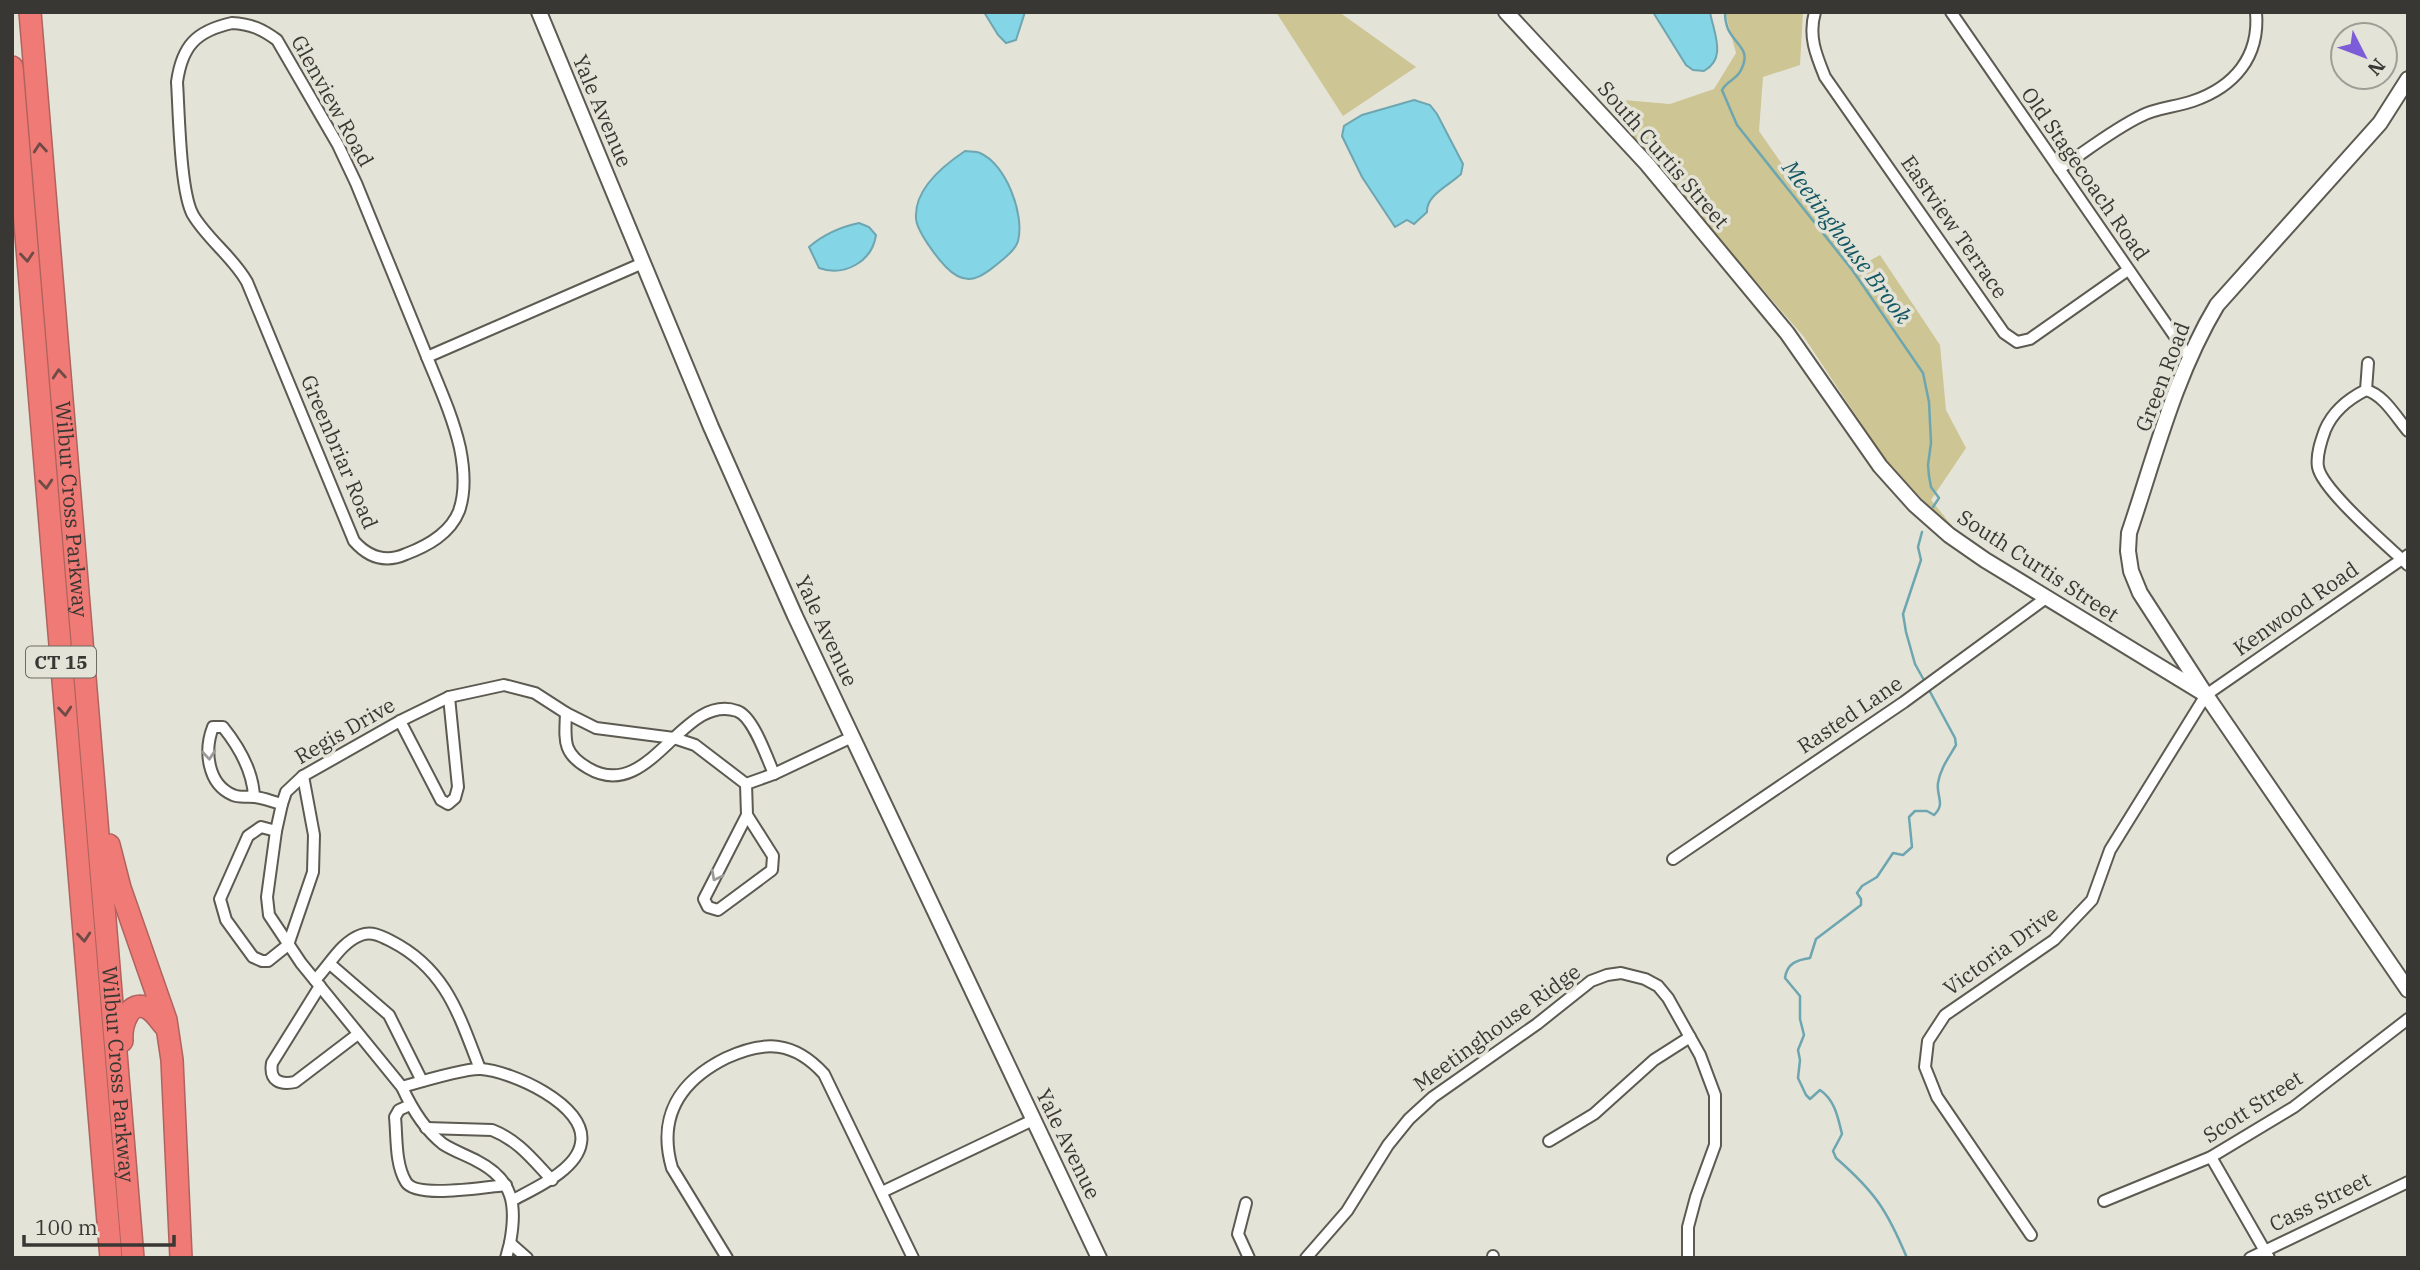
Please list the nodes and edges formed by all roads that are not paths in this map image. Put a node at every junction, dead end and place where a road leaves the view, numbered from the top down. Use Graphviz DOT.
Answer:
graph roads {
  1 [pos="30,12"];
  2 [pos="538,12"];
  3 [pos="1506,12"];
  4 [pos="1815,12"];
  5 [pos="1951,12"];
  6 [pos="2256,12"];
  7 [pos="12,67"];
  8 [pos="2408,79"];
  9 [pos="2059,169"];
  10 [pos="643,263"];
  11 [pos="2128,270"];
  12 [pos="247,282"];
  13 [pos="2189,357"];
  14 [pos="427,358"];
  15 [pos="2368,363"];
  16 [pos="2366,390"];
  17 [pos="2408,431"];
  18 [pos="2406,560"];
  19 [pos="2046,598"];
  20 [pos="2206,695"];
  21 [pos="449,697"];
  22 [pos="566,713"];
  23 [pos="400,721"];
  24 [pos="852,737"];
  25 [pos="674,738"];
  26 [pos="90,755"];
  27 [pos="774,774"];
  28 [pos="303,776"];
  29 [pos="746,784"];
  30 [pos="254,797"];
  31 [pos="282,804"];
  32 [pos="747,815"];
  33 [pos="276,831"];
  34 [pos="1673,859"];
  35 [pos="288,945"];
  36 [pos="330,964"];
  37 [pos="318,983"];
  38 [pos="2408,990"];
  39 [pos="2408,1019"];
  40 [pos="166,1028"];
  41 [pos="358,1034"];
  42 [pos="1690,1037"];
  43 [pos="480,1069"];
  44 [pos="117,1077"];
  45 [pos="422,1081"];
  46 [pos="402,1087"];
  47 [pos="410,1105"];
  48 [pos="1033,1121"];
  49 [pos="426,1128"];
  50 [pos="1549,1141"];
  51 [pos="2211,1157"];
  52 [pos="552,1180"];
  53 [pos="2408,1182"];
  54 [pos="506,1185"];
  55 [pos="882,1192"];
  56 [pos="513,1199"];
  57 [pos="2104,1202"];
  58 [pos="1246,1203"];
  59 [pos="2031,1235"];
  60 [pos="510,1243"];
  61 [pos="2267,1254"];
  62 [pos="111,1258"];
  63 [pos="132,1258"];
  64 [pos="181,1258"];
  65 [pos="506,1258"];
  66 [pos="527,1258"];
  67 [pos="727,1258"];
  68 [pos="913,1258"];
  69 [pos="1099,1258"];
  70 [pos="1249,1258"];
  71 [pos="1306,1258"];
  72 [pos="1688,1258"];
  73 [pos="2250,1258"];
  26 -- 1 [label="highway, Wilbur Cross Parkway / CT 15, one-way"];
  2 -- 10 [label="street, Yale Avenue"];
  3 -- 19 [label="street, South Curtis Street"];
  4 -- 11 [label="street, Eastview Terrace"];
  5 -- 9 [label="street, Old Stagecoach Road"];
  6 -- 9 [label="street"];
  7 -- 62 [label="highway, Wilbur Cross Parkway / CT 15, one-way"];
  8 -- 13 [label="street, Green Road"];
  9 -- 11 [label="street, Old Stagecoach Road"];
  10 -- 14 [label="street"];
  10 -- 24 [label="street, Yale Avenue"];
  11 -- 13 [label="street, Old Stagecoach Road"];
  12 -- 14 [label="street, Greenbriar Road"];
  12 -- 14 [label="street, Glenview Road"];
  13 -- 20 [label="street, Green Road"];
  15 -- 16 [label="street"];
  16 -- 17 [label="street"];
  16 -- 18 [label="street"];
  18 -- 20 [label="street, Kenwood Road"];
  19 -- 20 [label="street, South Curtis Street"];
  19 -- 34 [label="street, Rasted Lane"];
  20 -- 38 [label="street, South Curtis Street"];
  20 -- 59 [label="street, Victoria Drive"];
  21 -- 22 [label="street, Regis Drive"];
  21 -- 23 [label="street, Regis Drive"];
  21 -- 23 [label="street"];
  22 -- 25 [label="street, Regis Drive"];
  22 -- 25 [label="street"];
  23 -- 28 [label="street, Regis Drive"];
  24 -- 27 [label="street"];
  24 -- 48 [label="street, Yale Avenue"];
  25 -- 27 [label="street"];
  25 -- 29 [label="street, Regis Drive"];
  26 -- 40 [label="highway"];
  26 -- 44 [label="highway, Wilbur Cross Parkway / CT 15"];
  27 -- 29 [label="street"];
  28 -- 31 [label="street, Regis Drive"];
  28 -- 35 [label="street"];
  29 -- 32 [label="street"];
  30 -- 30 [label="street, one-way"];
  30 -- 31 [label="street"];
  31 -- 33 [label="street, Regis Drive"];
  32 -- 32 [label="street, one-way"];
  33 -- 35 [label="street, Regis Drive"];
  33 -- 35 [label="street"];
  35 -- 37 [label="street, Regis Drive"];
  36 -- 37 [label="street"];
  36 -- 43 [label="street"];
  36 -- 45 [label="street"];
  37 -- 41 [label="street, Regis Drive"];
  37 -- 41 [label="street"];
  39 -- 51 [label="street, Scott Street"];
  40 -- 44 [label="highway"];
  40 -- 64 [label="highway"];
  41 -- 46 [label="street, Regis Drive"];
  42 -- 50 [label="street"];
  42 -- 71 [label="street, Meetinghouse Ridge"];
  42 -- 72 [label="street, Meetinghouse Ridge"];
  43 -- 45 [label="street"];
  43 -- 52 [label="street"];
  44 -- 63 [label="highway, Wilbur Cross Parkway / CT 15"];
  45 -- 46 [label="street"];
  46 -- 47 [label="street, Regis Drive"];
  47 -- 49 [label="street, Regis Drive"];
  47 -- 54 [label="street"];
  48 -- 55 [label="street"];
  48 -- 69 [label="street, Yale Avenue"];
  49 -- 52 [label="street"];
  49 -- 54 [label="street, Regis Drive"];
  51 -- 57 [label="street, Scott Street"];
  51 -- 61 [label="street"];
  52 -- 56 [label="street"];
  53 -- 61 [label="street, Cass Street"];
  54 -- 56 [label="street, Regis Drive"];
  55 -- 67 [label="street"];
  55 -- 68 [label="street"];
  56 -- 60 [label="street, Regis Drive"];
  58 -- 70 [label="street"];
  60 -- 65 [label="street, Regis Drive"];
  60 -- 66 [label="street"];
  61 -- 73 [label="street, Cass Street"];
}
